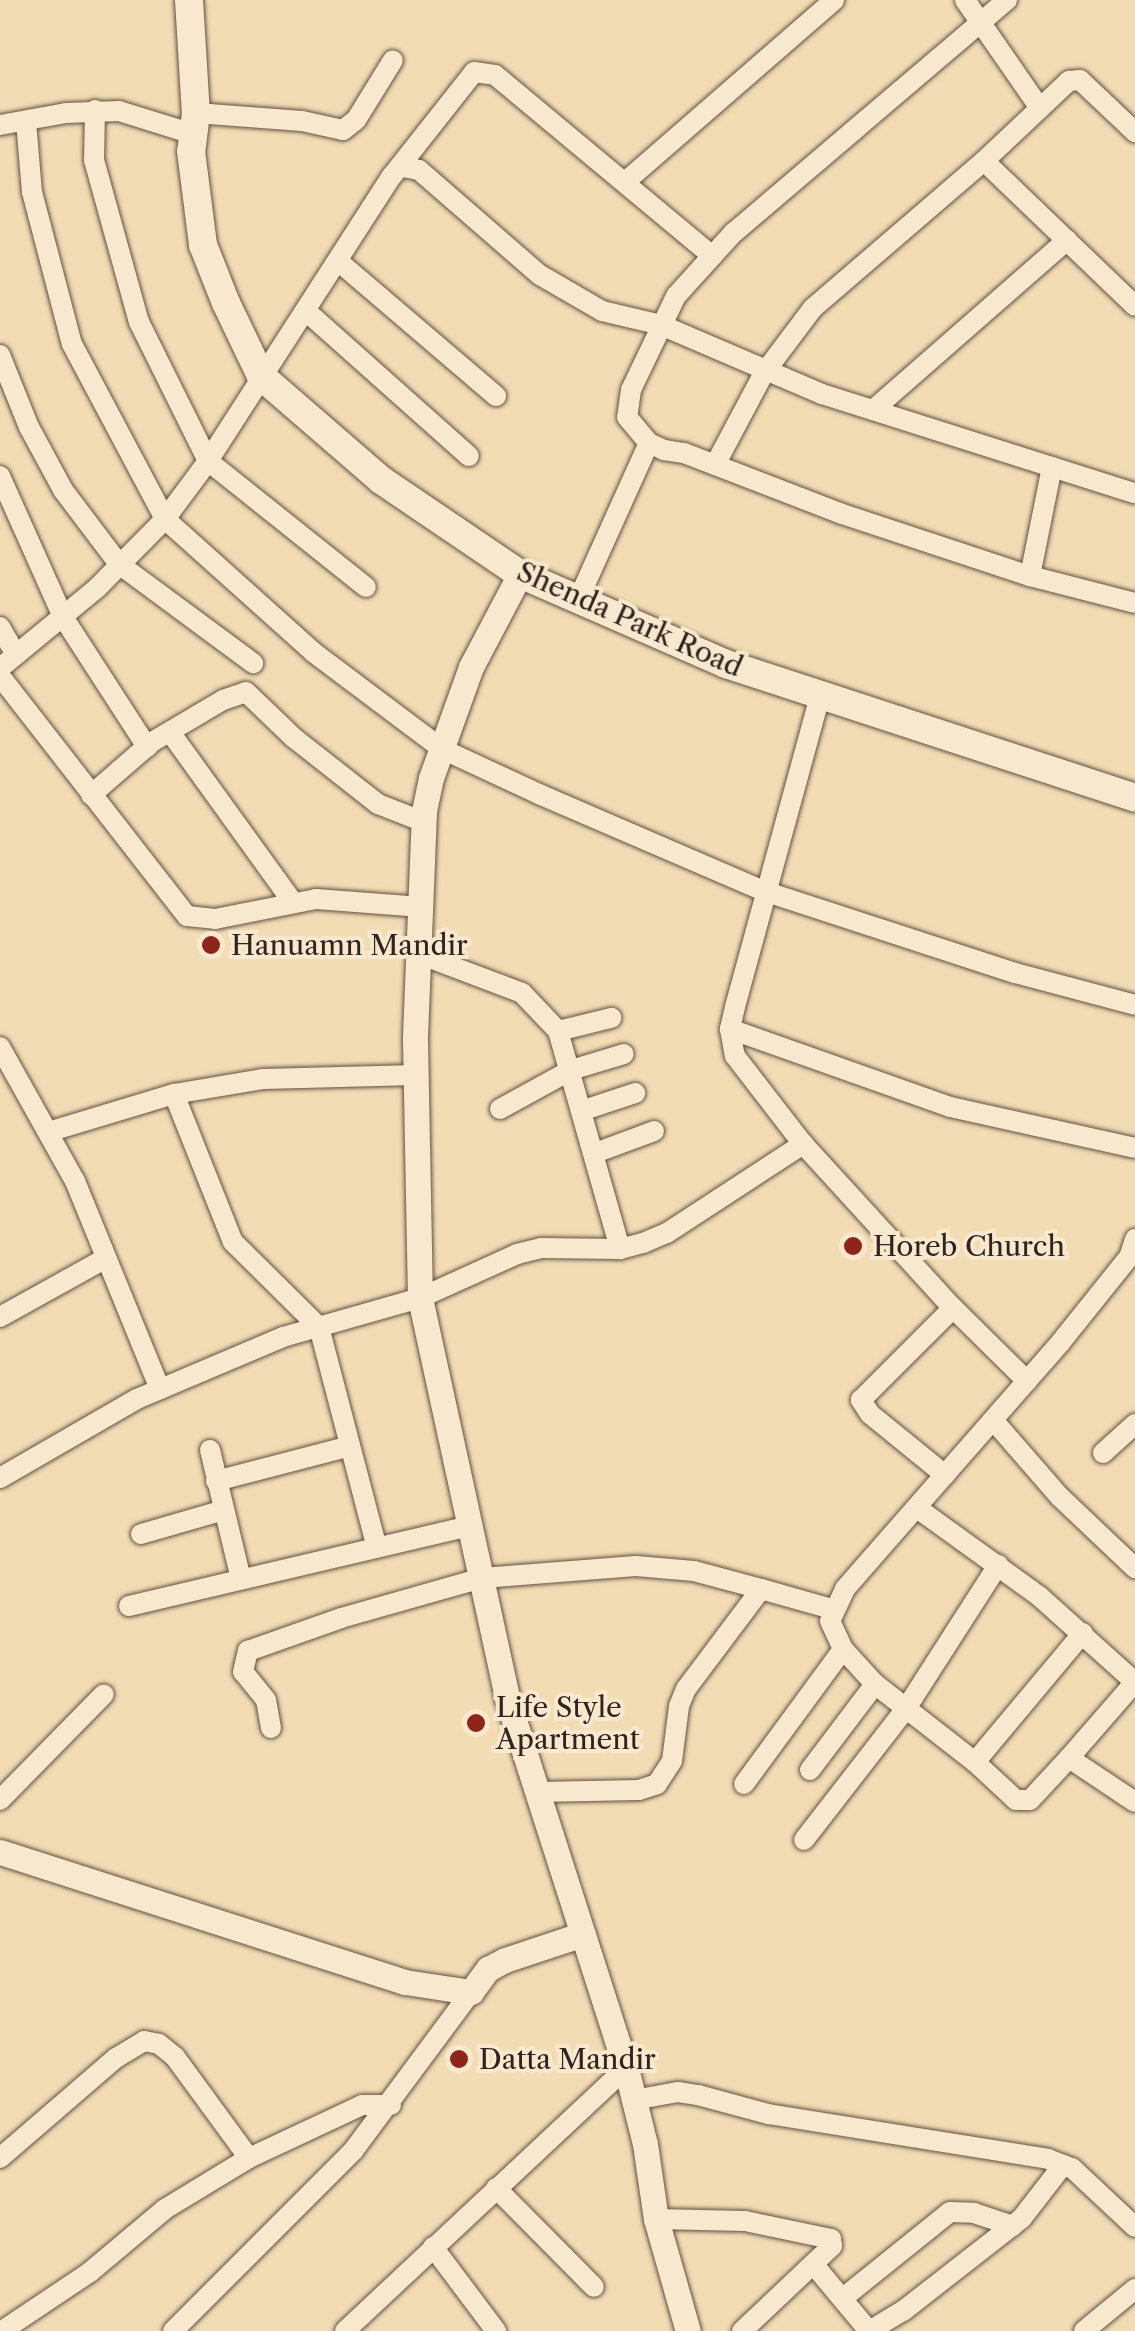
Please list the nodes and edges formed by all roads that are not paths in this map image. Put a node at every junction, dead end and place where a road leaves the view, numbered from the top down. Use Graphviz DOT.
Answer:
graph roads {
  1 [pos="188,0"];
  2 [pos="834,0"];
  3 [pos="966,0"];
  4 [pos="1006,0"];
  5 [pos="980,23"];
  6 [pos="392,60"];
  7 [pos="1039,107"];
  8 [pos="95,110"];
  9 [pos="26,121"];
  10 [pos="194,124"];
  11 [pos="0,125"];
  12 [pos="1135,132"];
  13 [pos="984,161"];
  14 [pos="402,167"];
  15 [pos="625,182"];
  16 [pos="1067,240"];
  17 [pos="712,256"];
  18 [pos="338,261"];
  19 [pos="1135,306"];
  20 [pos="306,311"];
  21 [pos="661,325"];
  22 [pos="0,356"];
  23 [pos="764,373"];
  24 [pos="261,376"];
  25 [pos="496,396"];
  26 [pos="873,410"];
  27 [pos="649,442"];
  28 [pos="468,456"];
  29 [pos="208,461"];
  30 [pos="715,464"];
  31 [pos="1052,467"];
  32 [pos="0,476"];
  33 [pos="1135,493"];
  34 [pos="165,519"];
  35 [pos="119,564"];
  36 [pos="520,574"];
  37 [pos="1030,576"];
  38 [pos="366,586"];
  39 [pos="578,600"];
  40 [pos="1135,604"];
  41 [pos="63,616"];
  42 [pos="0,627"];
  43 [pos="8,661"];
  44 [pos="252,664"];
  45 [pos="0,676"];
  46 [pos="820,696"];
  47 [pos="170,732"];
  48 [pos="147,747"];
  49 [pos="442,749"];
  50 [pos="91,795"];
  51 [pos="1135,798"];
  52 [pos="424,822"];
  53 [pos="764,890"];
  54 [pos="292,901"];
  55 [pos="422,906"];
  56 [pos="419,954"];
  57 [pos="1135,1004"];
  58 [pos="610,1018"];
  59 [pos="730,1029"];
  60 [pos="558,1031"];
  61 [pos="0,1047"];
  62 [pos="624,1054"];
  63 [pos="571,1070"];
  64 [pos="416,1075"];
  65 [pos="635,1093"];
  66 [pos="174,1094"];
  67 [pos="500,1110"];
  68 [pos="584,1110"];
  69 [pos="654,1131"];
  70 [pos="48,1132"];
  71 [pos="803,1144"];
  72 [pos="1135,1148"];
  73 [pos="596,1153"];
  74 [pos="620,1249"];
  75 [pos="1133,1253"];
  76 [pos="106,1258"];
  77 [pos="420,1298"];
  78 [pos="953,1308"];
  79 [pos="2,1311"];
  80 [pos="319,1327"];
  81 [pos="1028,1381"];
  82 [pos="160,1389"];
  83 [pos="994,1420"];
  84 [pos="1135,1424"];
  85 [pos="350,1446"];
  86 [pos="210,1450"];
  87 [pos="1103,1453"];
  88 [pos="945,1475"];
  89 [pos="0,1478"];
  90 [pos="216,1481"];
  91 [pos="917,1508"];
  92 [pos="224,1510"];
  93 [pos="471,1526"];
  94 [pos="141,1534"];
  95 [pos="376,1548"];
  96 [pos="998,1565"];
  97 [pos="1135,1568"];
  98 [pos="482,1578"];
  99 [pos="241,1579"];
  100 [pos="761,1590"];
  101 [pos="129,1606"];
  102 [pos="832,1609"];
  103 [pos="1082,1634"];
  104 [pos="843,1648"];
  105 [pos="875,1684"];
  106 [pos="104,1694"];
  107 [pos="906,1706"];
  108 [pos="271,1728"];
  109 [pos="1069,1758"];
  110 [pos="975,1762"];
  111 [pos="810,1770"];
  112 [pos="744,1784"];
  113 [pos="538,1792"];
  114 [pos="0,1800"];
  115 [pos="1135,1802"];
  116 [pos="804,1840"];
  117 [pos="0,1852"];
  118 [pos="580,1924"];
  119 [pos="470,1992"];
  120 [pos="626,2068"];
  121 [pos="634,2100"];
  122 [pos="391,2105"];
  123 [pos="0,2158"];
  124 [pos="249,2158"];
  125 [pos="1063,2164"];
  126 [pos="496,2188"];
  127 [pos="656,2219"];
  128 [pos="1013,2226"];
  129 [pos="1135,2226"];
  130 [pos="433,2247"];
  131 [pos="814,2265"];
  132 [pos="594,2287"];
  133 [pos="1135,2290"];
  134 [pos="842,2298"];
  135 [pos="870,2330"];
  136 [pos="2,2331"];
  137 [pos="173,2331"];
  138 [pos="344,2331"];
  139 [pos="496,2331"];
  140 [pos="688,2331"];
  141 [pos="742,2331"];
  142 [pos="1084,2331"];
  1 -- 10 [label="main road, Shenda Park Road"];
  2 -- 15 [label="street"];
  3 -- 5 [label="street"];
  4 -- 5 [label="street"];
  5 -- 7 [label="street"];
  5 -- 17 [label="street"];
  6 -- 10 [label="street"];
  7 -- 12 [label="street"];
  7 -- 13 [label="street"];
  8 -- 9 [label="street"];
  8 -- 10 [label="street"];
  8 -- 29 [label="street"];
  9 -- 11 [label="street"];
  9 -- 34 [label="street"];
  10 -- 24 [label="main road, Shenda Park Road"];
  13 -- 16 [label="street"];
  13 -- 23 [label="street"];
  14 -- 15 [label="street"];
  14 -- 18 [label="street"];
  14 -- 21 [label="street"];
  15 -- 17 [label="street"];
  16 -- 19 [label="street"];
  16 -- 26 [label="street"];
  17 -- 21 [label="street"];
  18 -- 20 [label="street"];
  18 -- 25 [label="street"];
  20 -- 24 [label="street"];
  20 -- 28 [label="street"];
  21 -- 23 [label="street"];
  21 -- 27 [label="street"];
  22 -- 35 [label="street"];
  23 -- 26 [label="street"];
  23 -- 30 [label="street"];
  24 -- 29 [label="street"];
  24 -- 36 [label="main road, Shenda Park Road"];
  26 -- 31 [label="street"];
  27 -- 30 [label="street"];
  27 -- 39 [label="street"];
  29 -- 34 [label="street"];
  29 -- 38 [label="street"];
  30 -- 37 [label="street"];
  31 -- 33 [label="street"];
  31 -- 37 [label="street"];
  32 -- 41 [label="street"];
  34 -- 35 [label="street"];
  34 -- 49 [label="street"];
  35 -- 41 [label="street"];
  35 -- 44 [label="street"];
  36 -- 39 [label="main road, Shenda Park Road"];
  36 -- 49 [label="street"];
  37 -- 40 [label="street"];
  39 -- 46 [label="main road, Shenda Park Road"];
  41 -- 43 [label="street"];
  41 -- 48 [label="street"];
  42 -- 43 [label="street"];
  45 -- 50 [label="street"];
  46 -- 51 [label="main road, Shenda Park Road"];
  46 -- 53 [label="street"];
  47 -- 48 [label="street"];
  47 -- 52 [label="street"];
  47 -- 54 [label="street"];
  48 -- 50 [label="street"];
  49 -- 52 [label="street"];
  49 -- 53 [label="street"];
  50 -- 54 [label="street"];
  52 -- 55 [label="street"];
  53 -- 57 [label="street"];
  53 -- 59 [label="street"];
  54 -- 55 [label="street"];
  55 -- 56 [label="street"];
  56 -- 60 [label="street"];
  56 -- 64 [label="street"];
  58 -- 60 [label="street"];
  59 -- 71 [label="street"];
  59 -- 72 [label="street"];
  60 -- 63 [label="street"];
  61 -- 70 [label="street"];
  62 -- 63 [label="street"];
  63 -- 67 [label="street"];
  63 -- 68 [label="street"];
  64 -- 66 [label="street"];
  64 -- 77 [label="street"];
  65 -- 68 [label="street"];
  66 -- 70 [label="street"];
  66 -- 80 [label="street"];
  68 -- 73 [label="street"];
  69 -- 73 [label="street"];
  70 -- 76 [label="street"];
  71 -- 74 [label="street"];
  71 -- 78 [label="street"];
  73 -- 74 [label="street"];
  74 -- 77 [label="street"];
  75 -- 81 [label="street"];
  76 -- 79 [label="street"];
  76 -- 82 [label="street"];
  77 -- 80 [label="street"];
  77 -- 93 [label="street"];
  78 -- 81 [label="street"];
  78 -- 88 [label="street"];
  80 -- 82 [label="street"];
  80 -- 85 [label="street"];
  81 -- 83 [label="street"];
  82 -- 89 [label="street"];
  83 -- 88 [label="street"];
  83 -- 97 [label="street"];
  84 -- 87 [label="street"];
  85 -- 90 [label="street"];
  85 -- 95 [label="street"];
  86 -- 90 [label="street"];
  88 -- 91 [label="street"];
  90 -- 92 [label="street"];
  91 -- 96 [label="street"];
  91 -- 102 [label="street"];
  92 -- 94 [label="street"];
  92 -- 99 [label="street"];
  93 -- 95 [label="street"];
  93 -- 98 [label="street"];
  95 -- 99 [label="street"];
  96 -- 103 [label="street"];
  96 -- 107 [label="street"];
  98 -- 100 [label="street"];
  98 -- 108 [label="street"];
  98 -- 113 [label="street"];
  99 -- 101 [label="street"];
  100 -- 102 [label="street"];
  100 -- 113 [label="street"];
  102 -- 104 [label="street"];
  103 -- 109 [label="street"];
  103 -- 110 [label="street"];
  104 -- 105 [label="street"];
  104 -- 112 [label="street"];
  105 -- 107 [label="street"];
  105 -- 111 [label="street"];
  106 -- 114 [label="street"];
  107 -- 110 [label="street"];
  107 -- 116 [label="street"];
  109 -- 110 [label="street"];
  109 -- 115 [label="street"];
  113 -- 118 [label="street"];
  117 -- 119 [label="street"];
  118 -- 119 [label="street"];
  118 -- 120 [label="street"];
  119 -- 122 [label="street"];
  120 -- 121 [label="street"];
  120 -- 126 [label="street"];
  121 -- 125 [label="street"];
  121 -- 127 [label="street"];
  122 -- 124 [label="street"];
  122 -- 137 [label="street"];
  123 -- 124 [label="street"];
  124 -- 136 [label="street"];
  125 -- 128 [label="street"];
  125 -- 129 [label="street"];
  126 -- 130 [label="street"];
  126 -- 132 [label="street"];
  127 -- 131 [label="street"];
  127 -- 140 [label="street"];
  128 -- 134 [label="street"];
  128 -- 135 [label="street"];
  130 -- 138 [label="street"];
  130 -- 139 [label="street"];
  131 -- 134 [label="street"];
  131 -- 141 [label="street"];
  133 -- 142 [label="street"];
  134 -- 135 [label="street"];
}
